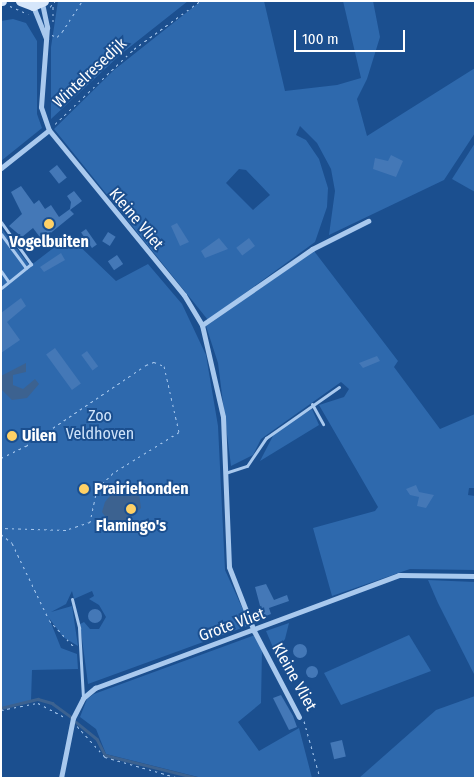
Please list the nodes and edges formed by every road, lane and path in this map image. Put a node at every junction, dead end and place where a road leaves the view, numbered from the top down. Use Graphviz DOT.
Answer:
graph roads {
  1 [pos="6,1"];
  2 [pos="20,1"];
  3 [pos="55,1"];
  4 [pos="82,1"];
  5 [pos="200,1"];
  6 [pos="39,3"];
  7 [pos="53,4"];
  8 [pos="27,14"];
  9 [pos="50,32"];
  10 [pos="47,42"];
  11 [pos="49,130"];
  12 [pos="1,168"];
  13 [pos="368,221"];
  14 [pos="1,222"];
  15 [pos="1,234"];
  16 [pos="26,268"];
  17 [pos="1,271"];
  18 [pos="8,281"];
  19 [pos="1,288"];
  20 [pos="202,325"];
  21 [pos="339,387"];
  22 [pos="312,404"];
  23 [pos="323,424"];
  24 [pos="1,458"];
  25 [pos="225,473"];
  26 [pos="1,528"];
  27 [pos="1,534"];
  28 [pos="475,576"];
  29 [pos="72,599"];
  30 [pos="254,631"];
  31 [pos="79,650"];
  32 [pos="83,698"];
  33 [pos="1,710"];
  34 [pos="299,717"];
  35 [pos="72,723"];
  36 [pos="61,778"];
  37 [pos="179,778"];
  38 [pos="320,778"];
  1 -- 8 [label="path"];
  2 -- 6 [label="main road"];
  3 -- 7 [label="path"];
  4 -- 9 [label="path"];
  5 -- 11 [label="path, Wintelresedijk"];
  6 -- 10 [label="street"];
  6 -- 10 [label="street"];
  10 -- 11 [label="street"];
  11 -- 12 [label="street, Wintelresedijk"];
  11 -- 20 [label="street, Kleine Vliet"];
  13 -- 20 [label="street"];
  14 -- 16 [label="lane"];
  15 -- 16 [label="lane"];
  16 -- 18 [label="lane"];
  17 -- 18 [label="lane"];
  18 -- 19 [label="lane"];
  20 -- 25 [label="street, Kleine Vliet"];
  21 -- 22 [label="lane"];
  22 -- 23 [label="lane"];
  22 -- 25 [label="lane"];
  24 -- 26 [label="path"];
  25 -- 30 [label="street, Kleine Vliet"];
  27 -- 31 [label="path"];
  28 -- 30 [label="street, Grote Vliet"];
  29 -- 31 [label="lane"];
  30 -- 32 [label="street, Grote Vliet"];
  30 -- 34 [label="street, Kleine Vliet"];
  31 -- 32 [label="lane"];
  32 -- 35 [label="street"];
  33 -- 35 [label="path"];
  34 -- 38 [label="path, Kleine Vliet"];
  35 -- 36 [label="street"];
  35 -- 37 [label="path"];
}
